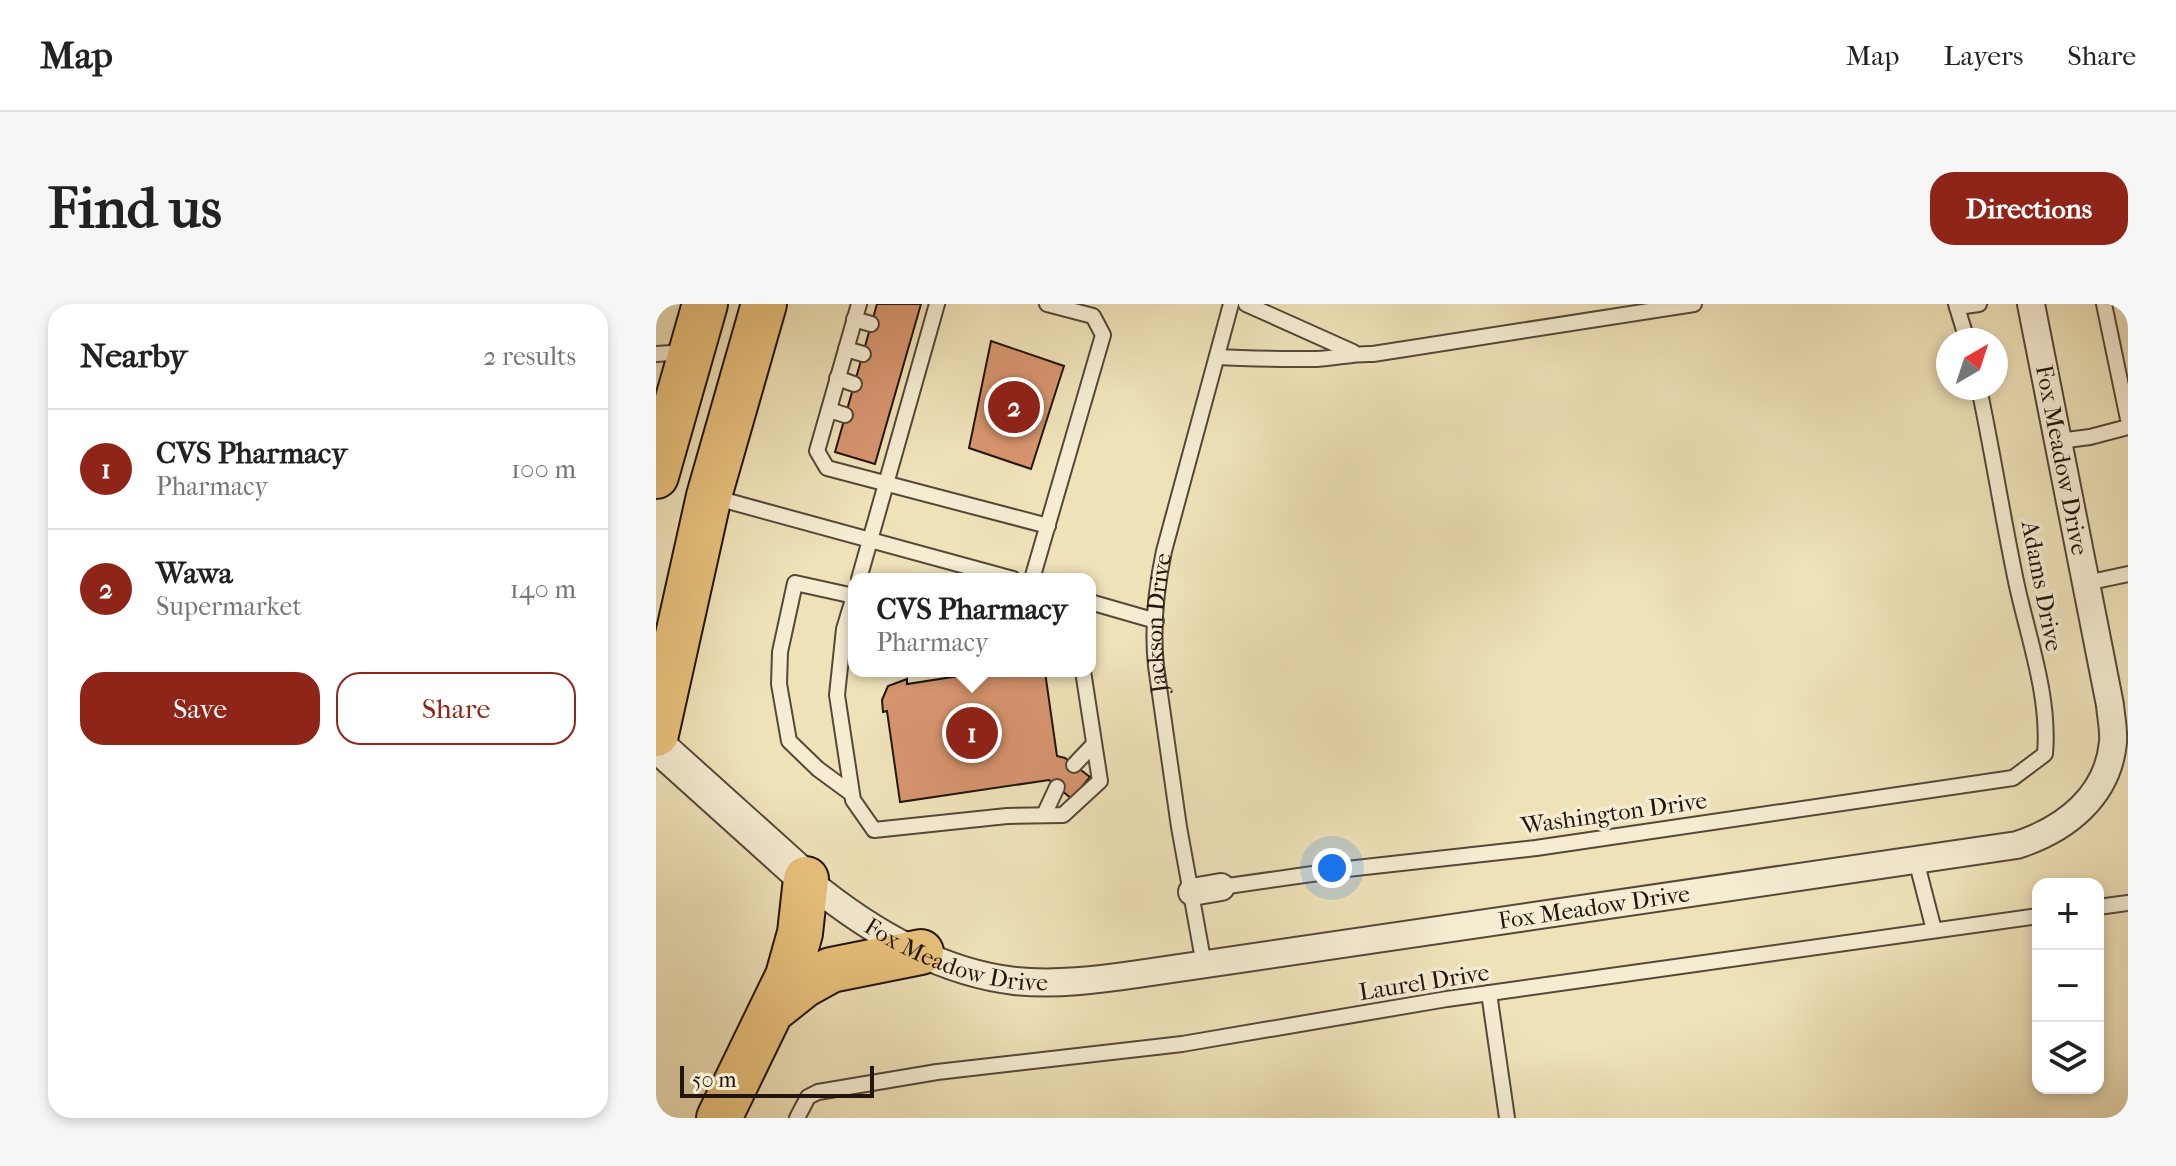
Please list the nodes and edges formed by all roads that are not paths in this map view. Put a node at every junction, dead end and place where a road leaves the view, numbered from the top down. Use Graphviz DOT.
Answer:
graph roads {
  1 [pos="705,304"];
  2 [pos="764,304"];
  3 [pos="859,304"];
  4 [pos="1047,304"];
  5 [pos="1231,304"];
  6 [pos="1246,304"];
  7 [pos="1694,304"];
  8 [pos="1979,304"];
  9 [pos="2031,304"];
  10 [pos="2104,304"];
  11 [pos="1957,305"];
  12 [pos="920,308"];
  13 [pos="936,309"];
  14 [pos="854,319"];
  15 [pos="871,324"];
  16 [pos="1964,328"];
  17 [pos="911,337"];
  18 [pos="926,342"];
  19 [pos="846,349"];
  20 [pos="1353,352"];
  21 [pos="673,353"];
  22 [pos="863,354"];
  23 [pos="1217,357"];
  24 [pos="902,368"];
  25 [pos="918,373"];
  26 [pos="837,378"];
  27 [pos="854,384"];
  28 [pos="894,396"];
  29 [pos="1981,400"];
  30 [pos="910,401"];
  31 [pos="829,410"];
  32 [pos="845,415"];
  33 [pos="2128,419"];
  34 [pos="885,427"];
  35 [pos="2128,427"];
  36 [pos="901,432"];
  37 [pos="2059,441"];
  38 [pos="656,476"];
  39 [pos="887,483"];
  40 [pos="709,496"];
  41 [pos="1048,526"];
  42 [pos="872,540"];
  43 [pos="861,573"];
  44 [pos="991,573"];
  45 [pos="1034,573"];
  46 [pos="2128,574"];
  47 [pos="2086,583"];
  48 [pos="848,595"];
  49 [pos="1096,604"];
  50 [pos="848,616"];
  51 [pos="1156,621"];
  52 [pos="848,647"];
  53 [pos="1084,677"];
  54 [pos="656,734"];
  55 [pos="2121,739"];
  56 [pos="656,744"];
  57 [pos="1094,744"];
  58 [pos="1074,765"];
  59 [pos="2013,778"];
  60 [pos="1057,787"];
  61 [pos="852,794"];
  62 [pos="1044,815"];
  63 [pos="1916,860"];
  64 [pos="806,879"];
  65 [pos="1221,887"];
  66 [pos="1192,892"];
  67 [pos="2128,903"];
  68 [pos="2104,906"];
  69 [pos="2032,917"];
  70 [pos="1934,930"];
  71 [pos="921,952"];
  72 [pos="1204,965"];
  73 [pos="1489,993"];
  74 [pos="775,1008"];
  75 [pos="719,1118"];
  76 [pos="797,1118"];
  77 [pos="1507,1118"];
  1 -- 21 [label="highway"];
  2 -- 40 [label="highway"];
  3 -- 14 [label="lane"];
  4 -- 41 [label="lane"];
  5 -- 23 [label="lane, Jackson Drive"];
  6 -- 20 [label="lane"];
  7 -- 20 [label="lane"];
  8 -- 11 [label="lane"];
  9 -- 37 [label="street, Fox Meadow Drive"];
  10 -- 33 [label="lane"];
  11 -- 16 [label="lane"];
  12 -- 13 [label="lane"];
  13 -- 18 [label="lane"];
  14 -- 15 [label="lane"];
  14 -- 19 [label="lane"];
  17 -- 18 [label="lane"];
  18 -- 25 [label="lane"];
  19 -- 22 [label="lane"];
  19 -- 26 [label="lane"];
  20 -- 23 [label="lane"];
  21 -- 38 [label="highway"];
  23 -- 51 [label="lane, Jackson Drive"];
  24 -- 25 [label="lane"];
  25 -- 30 [label="lane"];
  26 -- 27 [label="lane"];
  26 -- 31 [label="lane"];
  28 -- 30 [label="lane"];
  29 -- 59 [label="lane, Adams Drive"];
  30 -- 36 [label="lane"];
  31 -- 32 [label="lane"];
  31 -- 39 [label="lane"];
  34 -- 36 [label="lane"];
  35 -- 37 [label="lane"];
  36 -- 39 [label="lane"];
  37 -- 47 [label="street, Fox Meadow Drive"];
  39 -- 41 [label="lane"];
  39 -- 42 [label="lane"];
  40 -- 42 [label="lane"];
  40 -- 54 [label="highway"];
  41 -- 45 [label="lane"];
  42 -- 43 [label="lane"];
  42 -- 44 [label="lane"];
  46 -- 47 [label="lane"];
  47 -- 55 [label="street, Fox Meadow Drive"];
  48 -- 61 [label="lane"];
  49 -- 51 [label="lane"];
  50 -- 52 [label="lane"];
  51 -- 66 [label="lane, Jackson Drive"];
  52 -- 61 [label="lane"];
  53 -- 57 [label="lane"];
  55 -- 63 [label="street, Fox Meadow Drive"];
  56 -- 64 [label="street, Fox Meadow Drive"];
  57 -- 58 [label="lane"];
  57 -- 62 [label="lane"];
  59 -- 65 [label="lane, Washington Drive"];
  60 -- 62 [label="lane"];
  61 -- 62 [label="lane"];
  63 -- 70 [label="lane"];
  63 -- 72 [label="street, Fox Meadow Drive"];
  64 -- 71 [label="street, Fox Meadow Drive"];
  64 -- 74 [label="highway"];
  65 -- 66 [label="street"];
  66 -- 72 [label="lane, Jackson Drive"];
  67 -- 68 [label="lane"];
  69 -- 70 [label="lane, Laurel Drive"];
  70 -- 73 [label="lane, Laurel Drive"];
  71 -- 72 [label="street, Fox Meadow Drive"];
  71 -- 74 [label="highway"];
  73 -- 76 [label="lane, Laurel Drive"];
  73 -- 77 [label="lane"];
  74 -- 75 [label="highway"];
}
